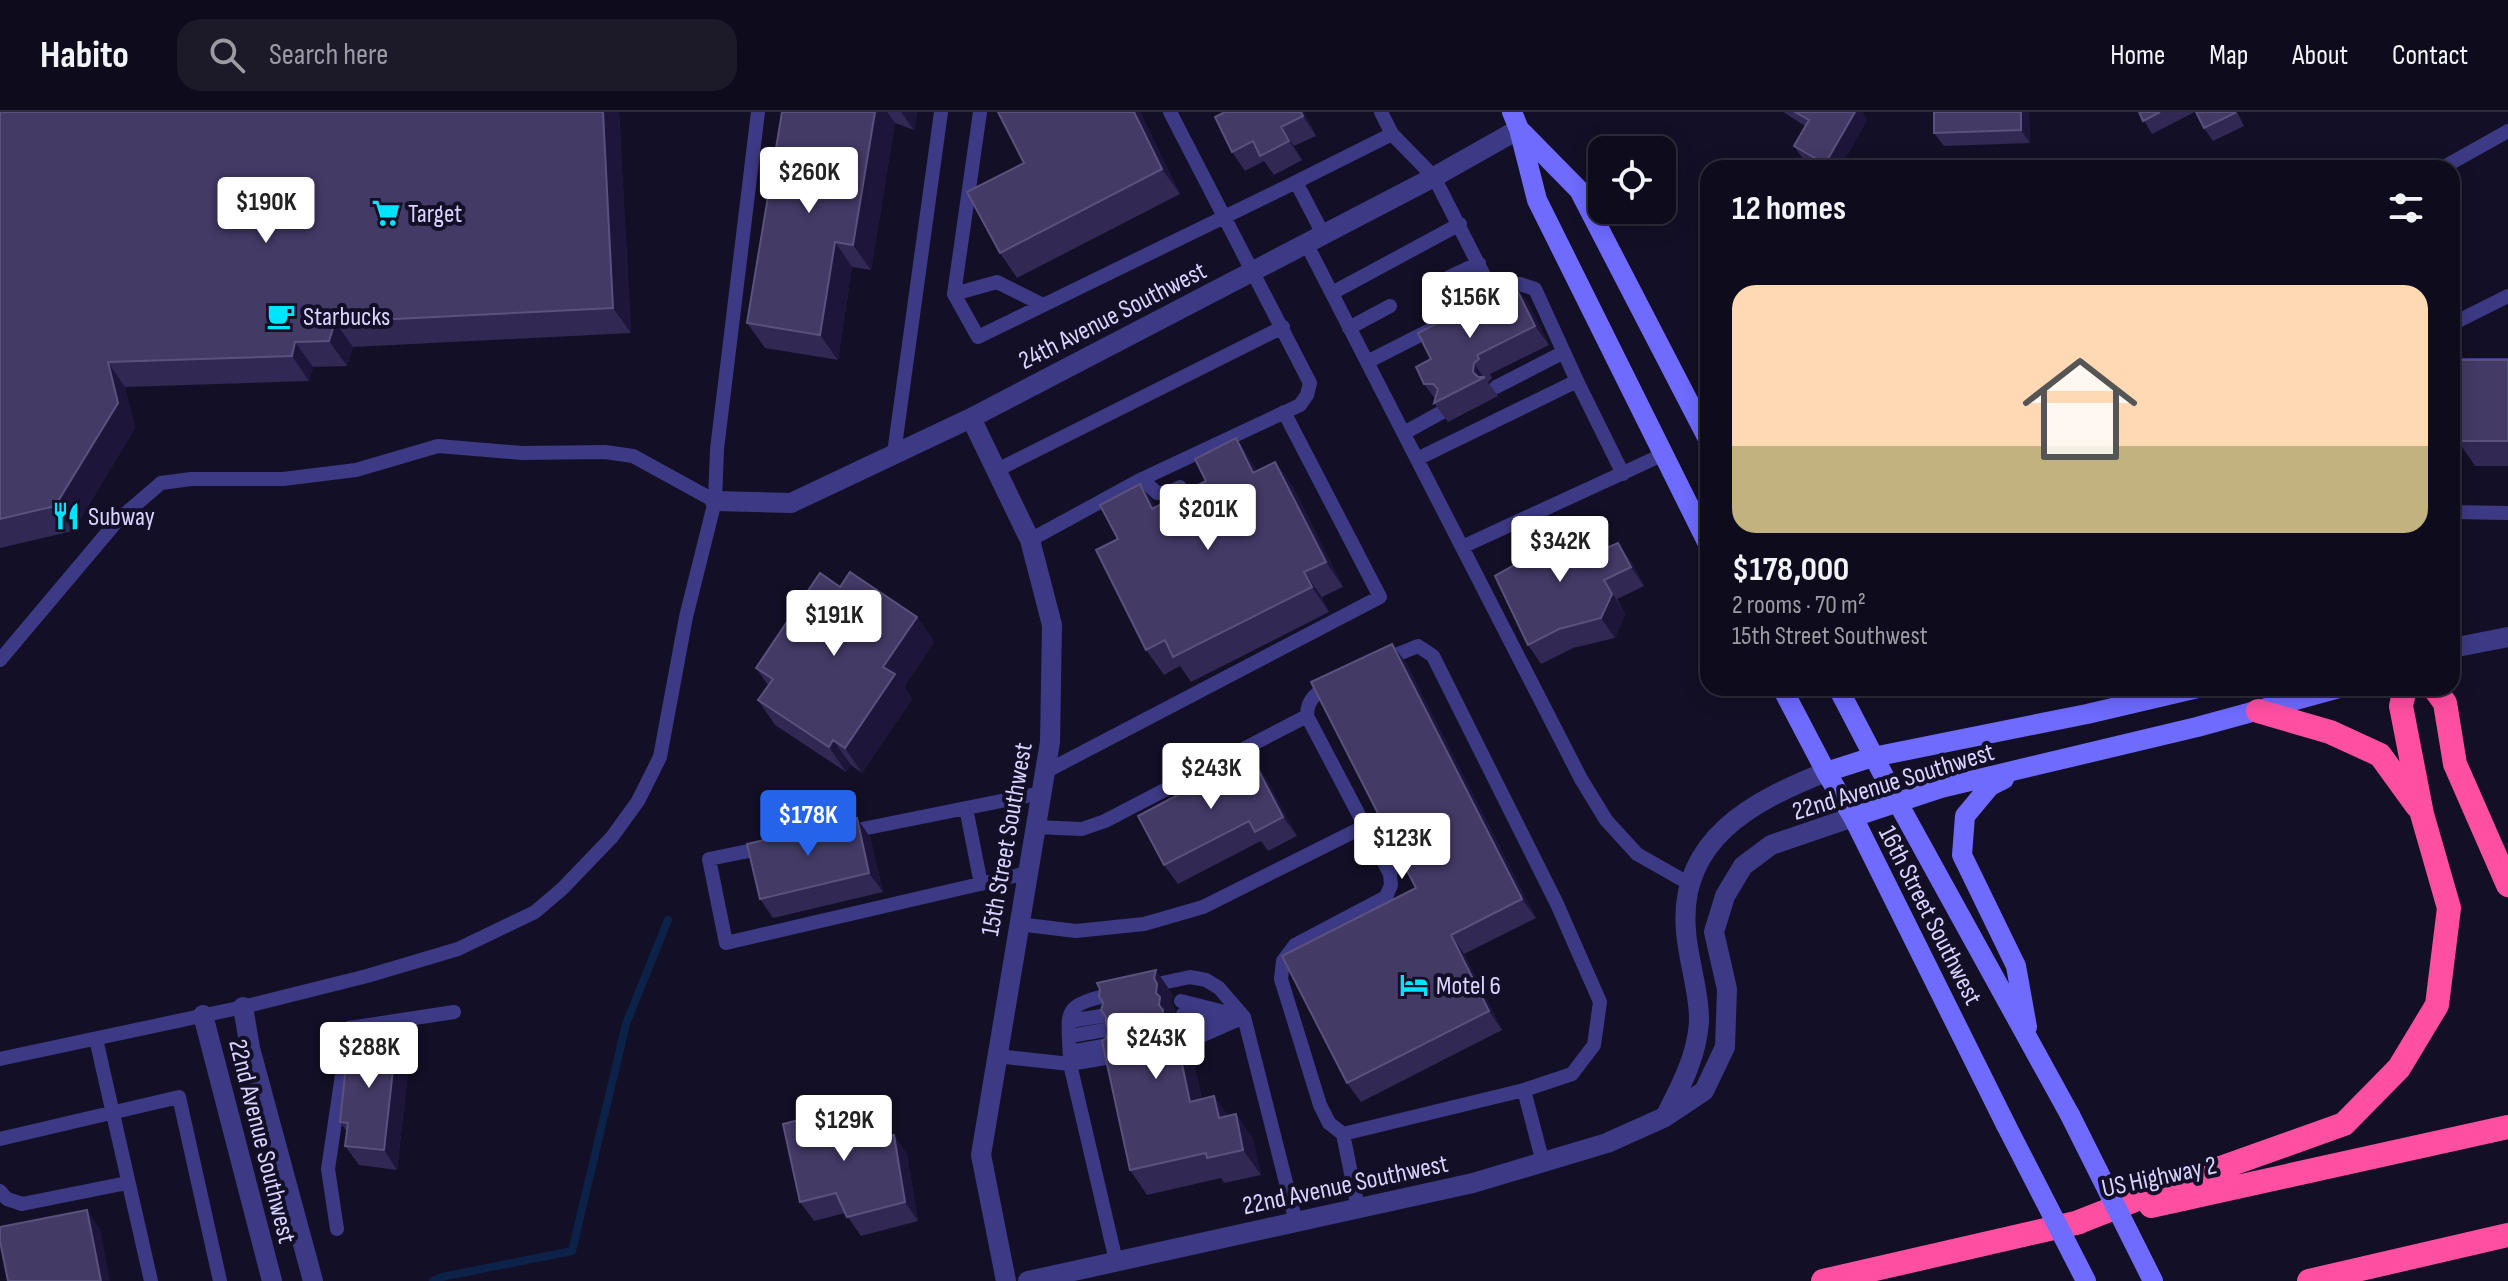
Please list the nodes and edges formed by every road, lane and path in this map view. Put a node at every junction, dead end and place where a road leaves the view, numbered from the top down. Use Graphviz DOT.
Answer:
graph roads {
  1 [pos="758,112"];
  2 [pos="941,112"];
  3 [pos="980,112"];
  4 [pos="1170,112"];
  5 [pos="1381,112"];
  6 [pos="1516,120"];
  7 [pos="2508,131"];
  8 [pos="1392,134"];
  9 [pos="2456,160"];
  10 [pos="1434,177"];
  11 [pos="1296,182"];
  12 [pos="1226,217"];
  13 [pos="1460,224"];
  14 [pos="1314,238"];
  15 [pos="1479,263"];
  16 [pos="1254,271"];
  17 [pos="1449,277"];
  18 [pos="1332,293"];
  19 [pos="954,294"];
  20 [pos="2508,296"];
  21 [pos="1495,297"];
  22 [pos="1043,305"];
  23 [pos="1390,306"];
  24 [pos="1466,312"];
  25 [pos="1452,319"];
  26 [pos="2460,320"];
  27 [pos="1283,327"];
  28 [pos="1349,328"];
  29 [pos="1564,352"];
  30 [pos="1367,362"];
  31 [pos="2508,365"];
  32 [pos="2460,367"];
  33 [pos="1577,381"];
  34 [pos="1496,387"];
  35 [pos="1284,412"];
  36 [pos="1442,412"];
  37 [pos="971,418"];
  38 [pos="1700,424"];
  39 [pos="1404,433"];
  40 [pos="1216,444"];
  41 [pos="894,453"];
  42 [pos="1662,455"];
  43 [pos="1417,459"];
  44 [pos="1219,464"];
  45 [pos="997,470"];
  46 [pos="1623,474"];
  47 [pos="1142,479"];
  48 [pos="1180,487"];
  49 [pos="715,501"];
  50 [pos="2460,512"];
  51 [pos="2508,513"];
  52 [pos="1700,529"];
  53 [pos="1030,540"];
  54 [pos="1462,547"];
  55 [pos="2508,637"];
  56 [pos="2460,646"];
  57 [pos="0,660"];
  58 [pos="1786,696"];
  59 [pos="1842,696"];
  60 [pos="2164,696"];
  61 [pos="2311,696"];
  62 [pos="2403,696"];
  63 [pos="2440,696"];
  64 [pos="2258,711"];
  65 [pos="1307,716"];
  66 [pos="1873,757"];
  67 [pos="2023,769"];
  68 [pos="1045,772"];
  69 [pos="1826,772"];
  70 [pos="1041,793"];
  71 [pos="1898,803"];
  72 [pos="966,808"];
  73 [pos="2422,814"];
  74 [pos="1853,817"];
  75 [pos="1365,826"];
  76 [pos="1035,827"];
  77 [pos="830,835"];
  78 [pos="785,844"];
  79 [pos="1027,873"];
  80 [pos="1688,883"];
  81 [pos="981,884"];
  82 [pos="2508,885"];
  83 [pos="1018,924"];
  84 [pos="243,1007"];
  85 [pos="454,1012"];
  86 [pos="203,1015"];
  87 [pos="1244,1017"];
  88 [pos="1069,1029"];
  89 [pos="96,1039"];
  90 [pos="2030,1043"];
  91 [pos="996,1056"];
  92 [pos="1070,1058"];
  93 [pos="0,1059"];
  94 [pos="1524,1090"];
  95 [pos="112,1111"];
  96 [pos="1665,1117"];
  97 [pos="2508,1127"];
  98 [pos="1343,1134"];
  99 [pos="0,1139"];
  100 [pos="1543,1163"];
  101 [pos="127,1183"];
  102 [pos="0,1191"];
  103 [pos="1358,1208"];
  104 [pos="1296,1222"];
  105 [pos="2076,1223"];
  106 [pos="337,1229"];
  107 [pos="2508,1235"];
  108 [pos="1116,1261"];
  109 [pos="151,1281"];
  110 [pos="220,1281"];
  111 [pos="272,1281"];
  112 [pos="313,1281"];
  113 [pos="1006,1281"];
  114 [pos="1028,1281"];
  115 [pos="1823,1281"];
  116 [pos="2086,1281"];
  117 [pos="2153,1281"];
  118 [pos="2309,1281"];
  1 -- 49 [label="lane"];
  2 -- 41 [label="lane"];
  3 -- 19 [label="lane"];
  4 -- 12 [label="lane"];
  5 -- 8 [label="lane"];
  6 -- 10 [label="street, 24th Avenue Southwest"];
  6 -- 38 [label="main road"];
  6 -- 42 [label="main road"];
  7 -- 9 [label="lane"];
  8 -- 10 [label="lane"];
  8 -- 11 [label="lane"];
  10 -- 13 [label="lane"];
  10 -- 14 [label="street, 24th Avenue Southwest"];
  11 -- 12 [label="lane"];
  11 -- 14 [label="lane"];
  12 -- 16 [label="lane"];
  12 -- 22 [label="lane"];
  13 -- 15 [label="lane"];
  13 -- 18 [label="lane"];
  14 -- 16 [label="street, 24th Avenue Southwest"];
  14 -- 18 [label="lane"];
  15 -- 17 [label="lane"];
  15 -- 21 [label="lane"];
  16 -- 27 [label="lane"];
  16 -- 37 [label="street, 24th Avenue Southwest"];
  18 -- 28 [label="lane"];
  19 -- 22 [label="lane"];
  19 -- 22 [label="lane"];
  20 -- 26 [label="lane"];
  21 -- 24 [label="lane"];
  21 -- 29 [label="lane"];
  23 -- 28 [label="lane"];
  25 -- 30 [label="lane"];
  27 -- 35 [label="lane"];
  27 -- 45 [label="lane"];
  28 -- 30 [label="lane"];
  29 -- 33 [label="lane"];
  29 -- 34 [label="lane"];
  30 -- 39 [label="lane"];
  31 -- 32 [label="lane"];
  33 -- 43 [label="lane"];
  33 -- 46 [label="lane"];
  35 -- 40 [label="lane"];
  35 -- 68 [label="lane"];
  36 -- 39 [label="lane"];
  37 -- 41 [label="street, 24th Avenue Southwest"];
  37 -- 45 [label="street, 15th Street Southwest"];
  39 -- 43 [label="lane"];
  40 -- 44 [label="lane"];
  40 -- 47 [label="lane"];
  41 -- 49 [label="street, 24th Avenue Southwest"];
  42 -- 46 [label="lane"];
  42 -- 52 [label="main road"];
  43 -- 54 [label="lane"];
  45 -- 53 [label="street, 15th Street Southwest"];
  46 -- 54 [label="lane"];
  47 -- 48 [label="lane"];
  47 -- 53 [label="lane"];
  49 -- 57 [label="lane"];
  49 -- 84 [label="lane"];
  50 -- 51 [label="lane"];
  53 -- 68 [label="street, 15th Street Southwest"];
  54 -- 80 [label="lane"];
  55 -- 56 [label="street"];
  58 -- 69 [label="main road, 16th Street Southwest"];
  59 -- 66 [label="main road, 16th Street Southwest"];
  60 -- 66 [label="main road, 22nd Avenue Southwest"];
  61 -- 64 [label="main road, 22nd Avenue Southwest"];
  62 -- 73 [label="highway"];
  63 -- 82 [label="highway"];
  64 -- 67 [label="main road, 22nd Avenue Southwest"];
  64 -- 73 [label="highway"];
  65 -- 75 [label="lane"];
  65 -- 76 [label="lane"];
  65 -- 94 [label="lane"];
  66 -- 69 [label="main road, 22nd Avenue Southwest"];
  66 -- 71 [label="main road, 16th Street Southwest"];
  67 -- 71 [label="main road, 22nd Avenue Southwest"];
  67 -- 90 [label="main road"];
  68 -- 70 [label="street, 15th Street Southwest"];
  69 -- 74 [label="main road, 16th Street Southwest"];
  69 -- 80 [label="street, 22nd Avenue Southwest"];
  70 -- 72 [label="lane"];
  70 -- 76 [label="street, 15th Street Southwest"];
  71 -- 74 [label="main road, 22nd Avenue Southwest"];
  71 -- 90 [label="main road, 16th Street Southwest"];
  72 -- 77 [label="lane"];
  72 -- 81 [label="lane"];
  73 -- 105 [label="highway"];
  74 -- 96 [label="street, 22nd Avenue Southwest"];
  74 -- 116 [label="main road, 16th Street Southwest, bridge"];
  75 -- 83 [label="lane"];
  75 -- 98 [label="lane"];
  76 -- 79 [label="street, 15th Street Southwest"];
  78 -- 81 [label="lane"];
  79 -- 81 [label="lane"];
  79 -- 83 [label="street, 15th Street Southwest"];
  80 -- 96 [label="street, 22nd Avenue Southwest"];
  83 -- 91 [label="street, 15th Street Southwest"];
  84 -- 86 [label="lane"];
  84 -- 112 [label="street, 22nd Avenue Southwest"];
  85 -- 106 [label="lane"];
  86 -- 89 [label="lane"];
  86 -- 111 [label="street, 22nd Avenue Southwest"];
  87 -- 87 [label="lane"];
  87 -- 88 [label="lane"];
  87 -- 104 [label="lane"];
  88 -- 92 [label="lane"];
  88 -- 92 [label="lane"];
  89 -- 93 [label="lane"];
  89 -- 95 [label="lane"];
  90 -- 117 [label="main road, 16th Street Southwest, bridge"];
  91 -- 92 [label="lane"];
  91 -- 113 [label="street, 15th Street Southwest"];
  92 -- 108 [label="lane"];
  94 -- 98 [label="lane"];
  94 -- 100 [label="lane"];
  95 -- 99 [label="lane"];
  95 -- 101 [label="lane"];
  95 -- 110 [label="lane"];
  96 -- 100 [label="street, 22nd Avenue Southwest"];
  97 -- 105 [label="highway, US Highway 2"];
  98 -- 103 [label="lane"];
  100 -- 103 [label="street, 22nd Avenue Southwest"];
  101 -- 102 [label="lane"];
  101 -- 109 [label="lane"];
  103 -- 104 [label="street, 22nd Avenue Southwest"];
  104 -- 108 [label="street, 22nd Avenue Southwest"];
  105 -- 115 [label="highway, US Highway 2"];
  107 -- 118 [label="highway"];
  108 -- 114 [label="street, 22nd Avenue Southwest"];
}
